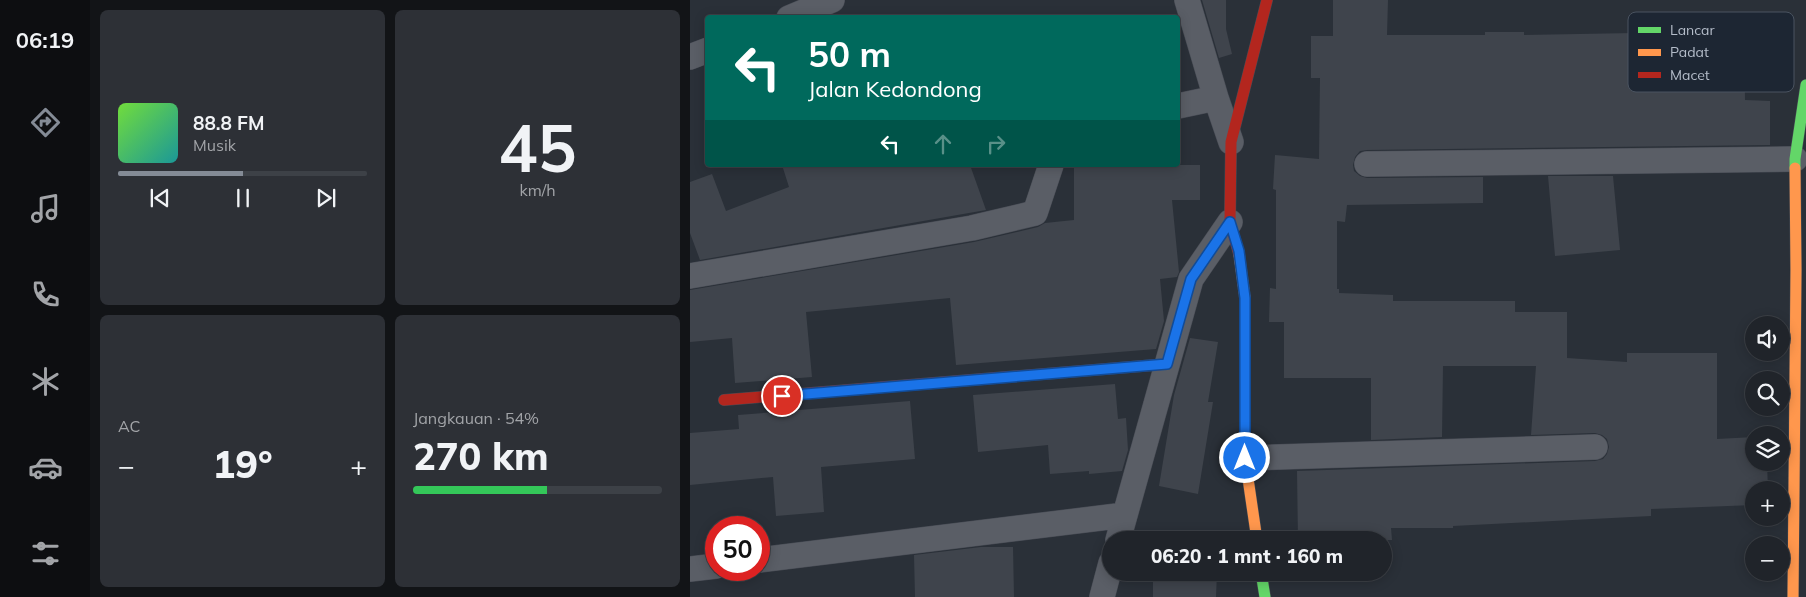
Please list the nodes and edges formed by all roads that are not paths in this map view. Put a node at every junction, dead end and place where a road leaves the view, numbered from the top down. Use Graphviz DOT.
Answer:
graph roads {
  1 [pos="832,0"];
  2 [pos="1187,0"];
  3 [pos="1267,0"];
  4 [pos="795,15"];
  5 [pos="705,51"];
  6 [pos="690,57"];
  7 [pos="1806,85"];
  8 [pos="1216,98"];
  9 [pos="1180,106"];
  10 [pos="1231,142"];
  11 [pos="1795,159"];
  12 [pos="1367,164"];
  13 [pos="1050,167"];
  14 [pos="1230,222"];
  15 [pos="690,276"];
  16 [pos="1167,364"];
  17 [pos="724,400"];
  18 [pos="1595,447"];
  19 [pos="1245,458"];
  20 [pos="1125,515"];
  21 [pos="1121,531"];
  22 [pos="1255,531"];
  23 [pos="770,559"];
  24 [pos="705,567"];
  25 [pos="690,569"];
  26 [pos="1106,581"];
  27 [pos="1262,581"];
  28 [pos="1102,597"];
  29 [pos="1265,597"];
  30 [pos="1793,597"];
  1 -- 4 [label="street"];
  2 -- 8 [label="street"];
  3 -- 10 [label="street"];
  5 -- 6 [label="street"];
  7 -- 11 [label="street"];
  8 -- 9 [label="street"];
  8 -- 10 [label="street"];
  10 -- 14 [label="street"];
  11 -- 12 [label="street"];
  11 -- 30 [label="street"];
  13 -- 15 [label="street"];
  14 -- 16 [label="street"];
  14 -- 19 [label="street"];
  16 -- 17 [label="street"];
  16 -- 20 [label="street"];
  18 -- 19 [label="street"];
  19 -- 22 [label="street"];
  20 -- 21 [label="street"];
  20 -- 23 [label="street"];
  24 -- 25 [label="street"];
  26 -- 28 [label="street"];
  27 -- 29 [label="street"];
}
